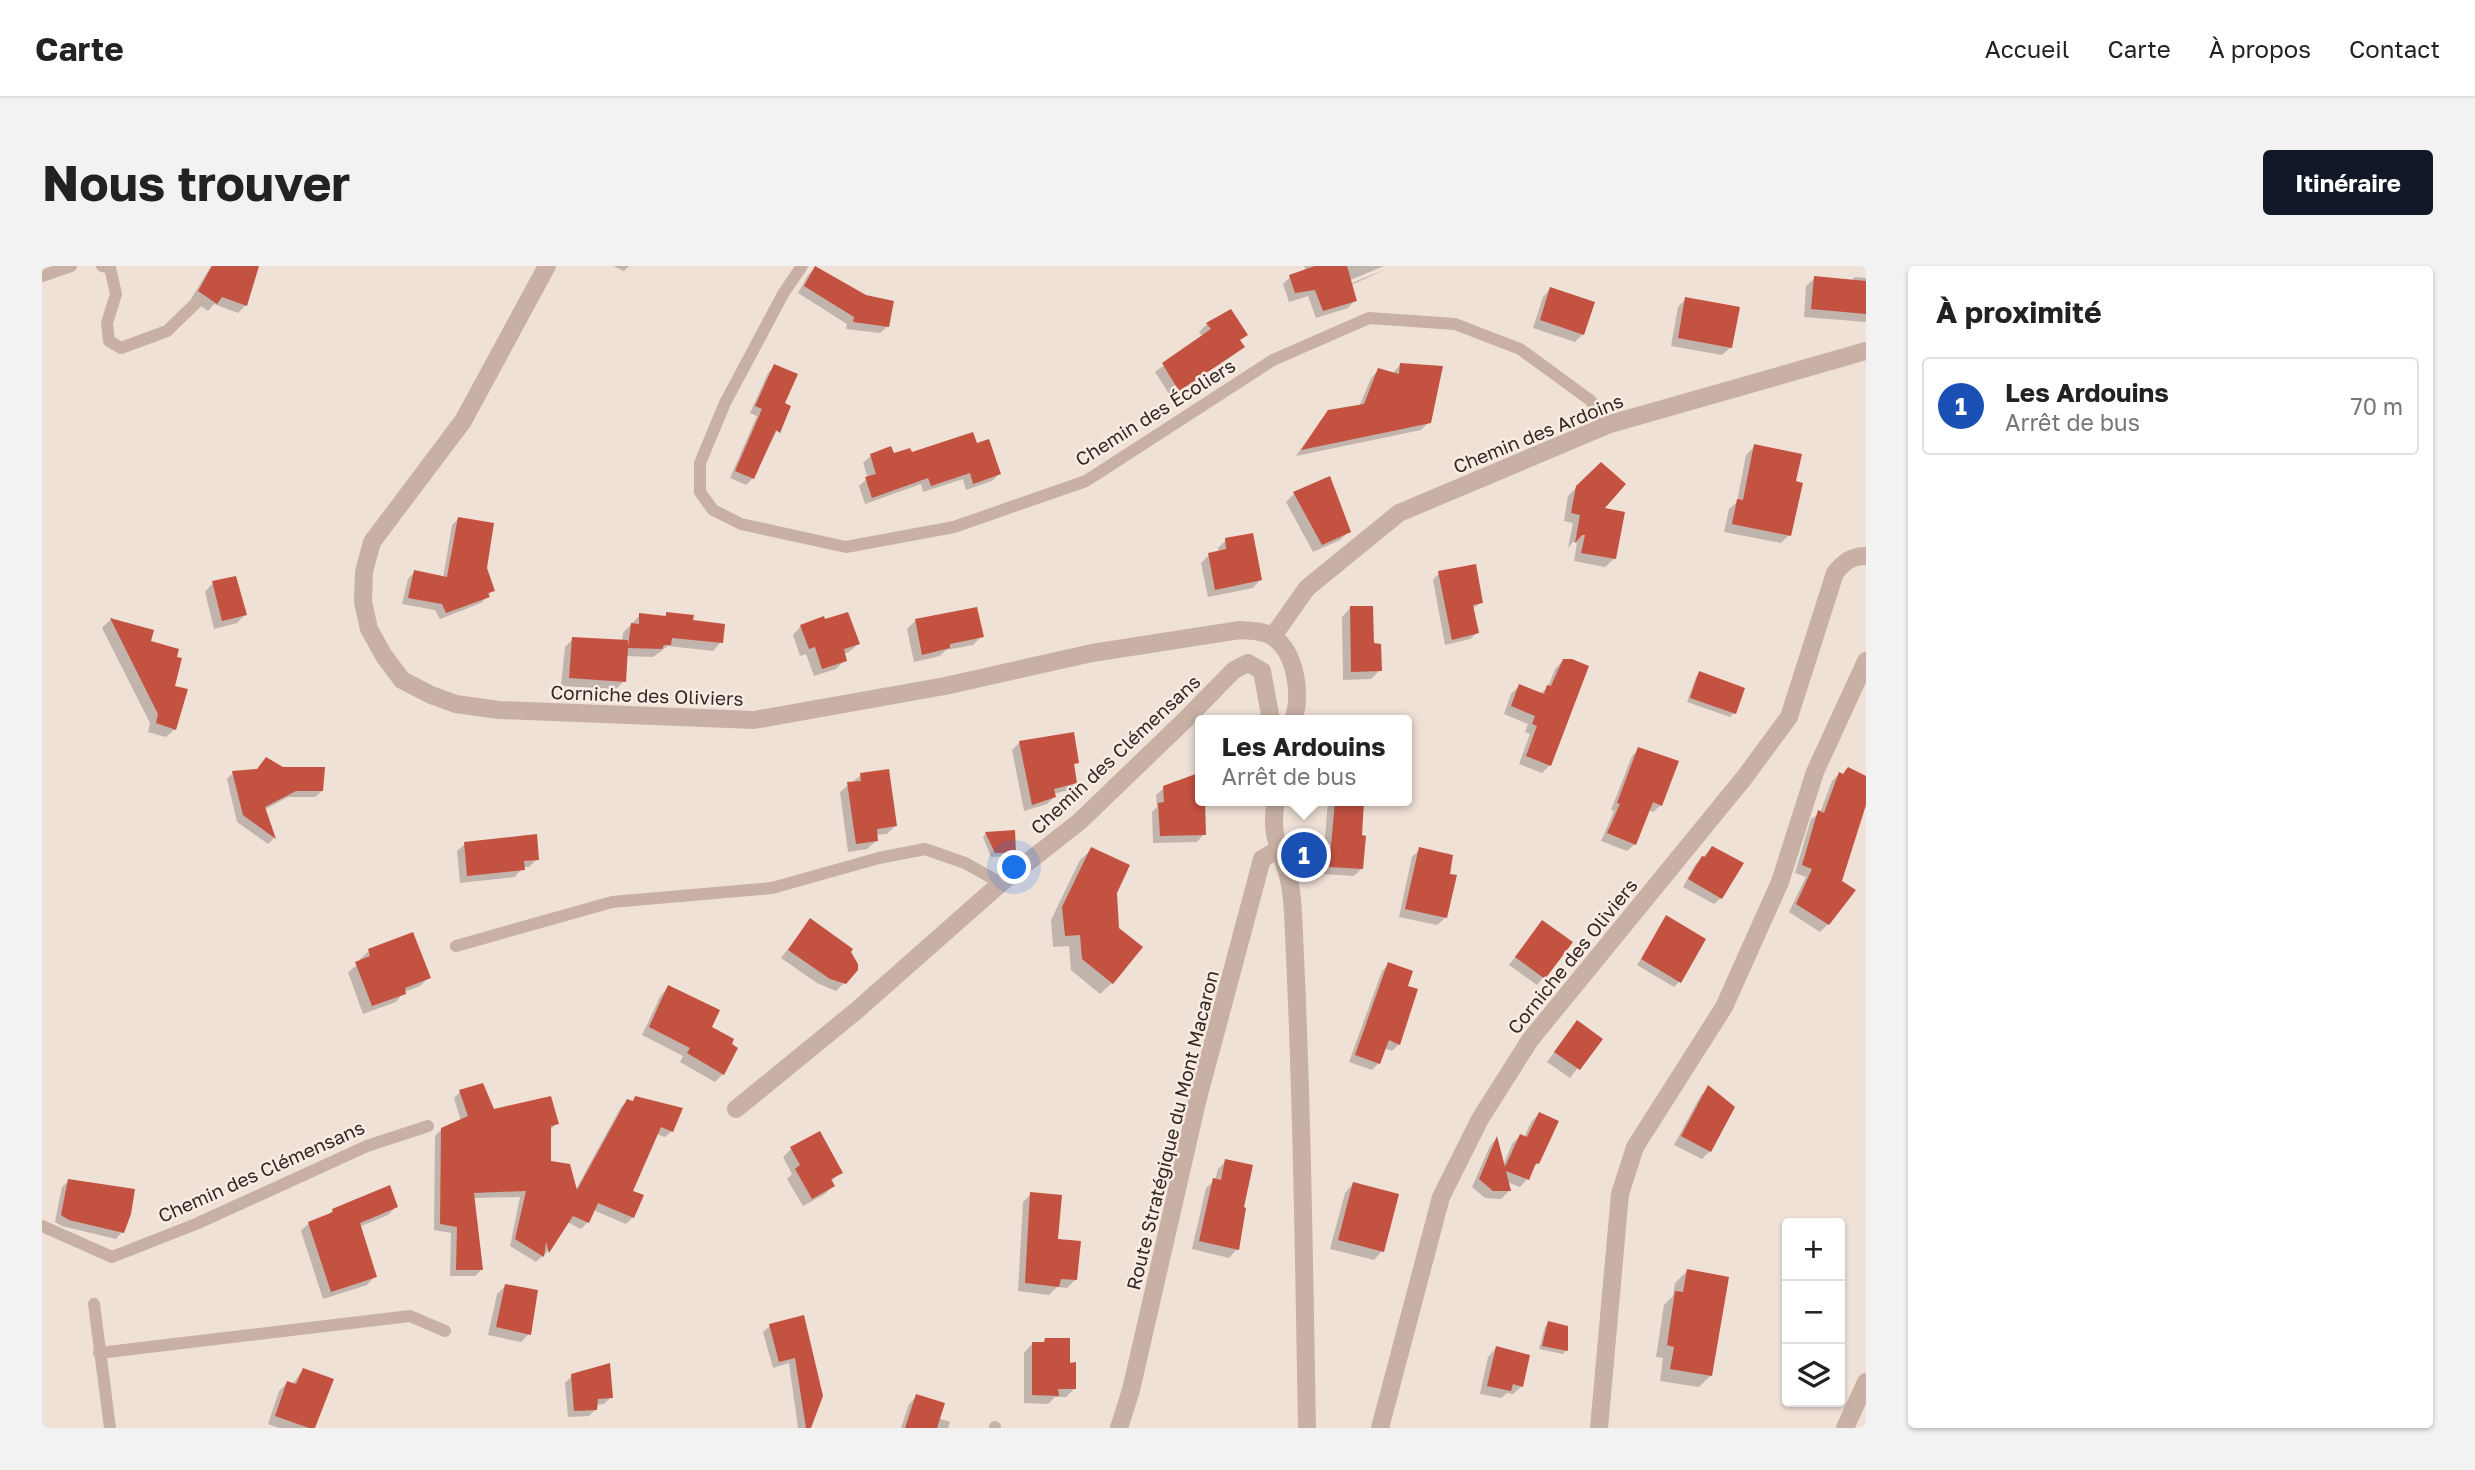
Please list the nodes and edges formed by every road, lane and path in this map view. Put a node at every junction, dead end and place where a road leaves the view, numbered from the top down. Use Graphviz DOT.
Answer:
graph roads {
  1 [pos="71,266"];
  2 [pos="102,266"];
  3 [pos="547,266"];
  4 [pos="802,266"];
  5 [pos="42,276"];
  6 [pos="198,301"];
  7 [pos="1866,351"];
  8 [pos="1609,424"];
  9 [pos="1866,556"];
  10 [pos="1273,636"];
  11 [pos="1866,661"];
  12 [pos="1270,715"];
  13 [pos="1294,715"];
  14 [pos="1275,806"];
  15 [pos="1278,850"];
  16 [pos="1001,883"];
  17 [pos="456,946"];
  18 [pos="736,1109"];
  19 [pos="428,1126"];
  20 [pos="42,1226"];
  21 [pos="94,1304"];
  22 [pos="445,1331"];
  23 [pos="99,1353"];
  24 [pos="1866,1381"];
  25 [pos="110,1428"];
  26 [pos="1119,1428"];
  27 [pos="1307,1428"];
  28 [pos="1380,1428"];
  29 [pos="1599,1428"];
  30 [pos="1845,1428"];
  1 -- 5 [label="lane"];
  2 -- 6 [label="lane"];
  3 -- 10 [label="street, Corniche des Oliviers"];
  4 -- 8 [label="lane, Chemin des Écoliers"];
  7 -- 8 [label="street, Chemin des Ardoins"];
  8 -- 10 [label="street, Chemin des Ardoins"];
  9 -- 28 [label="street, Corniche des Oliviers"];
  10 -- 13 [label="street"];
  11 -- 29 [label="street"];
  12 -- 16 [label="street, Chemin des Clémensans"];
  14 -- 15 [label="street"];
  15 -- 26 [label="street, Route Stratégique du Mont Macaron"];
  15 -- 27 [label="street"];
  16 -- 17 [label="lane"];
  16 -- 18 [label="street, Chemin des Clémensans"];
  19 -- 20 [label="lane, Chemin des Clémensans"];
  21 -- 23 [label="lane"];
  22 -- 23 [label="lane"];
  23 -- 25 [label="lane"];
  24 -- 30 [label="street"];
}
